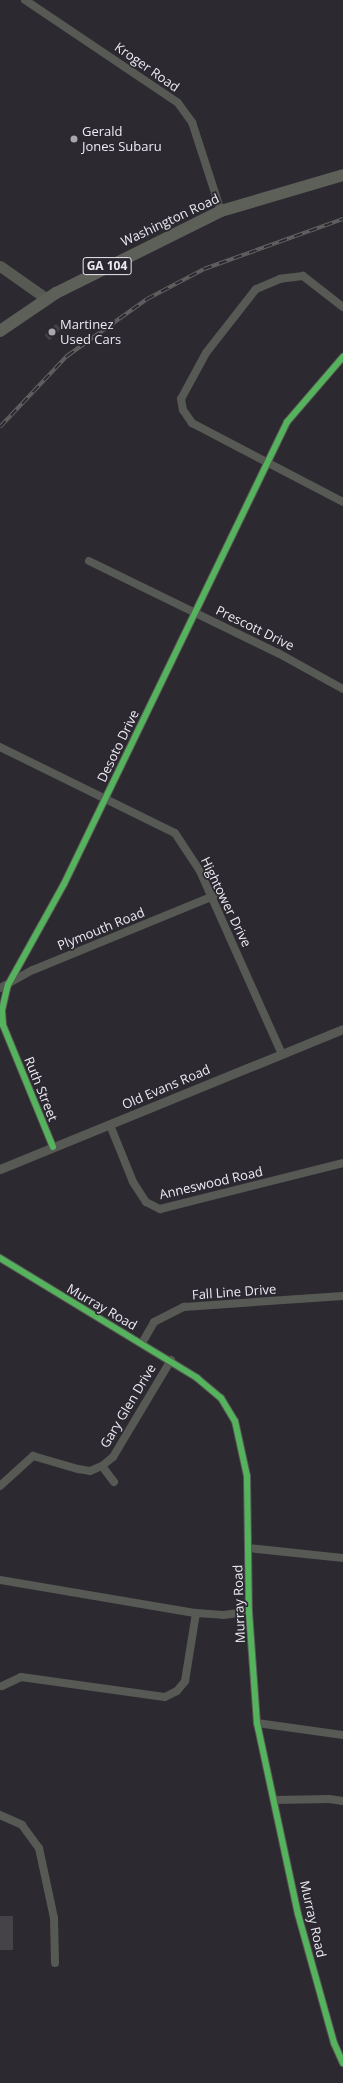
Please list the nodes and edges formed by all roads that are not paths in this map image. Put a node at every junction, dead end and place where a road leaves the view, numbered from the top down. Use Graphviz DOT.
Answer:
graph roads {
  1 [pos="25,0"];
  2 [pos="343,175"];
  3 [pos="221,211"];
  4 [pos="0,266"];
  5 [pos="47,299"];
  6 [pos="343,307"];
  7 [pos="0,331"];
  8 [pos="343,357"];
  9 [pos="268,464"];
  10 [pos="343,502"];
  11 [pos="89,561"];
  12 [pos="196,612"];
  13 [pos="343,690"];
  14 [pos="0,747"];
  15 [pos="105,798"];
  16 [pos="213,896"];
  17 [pos="4,987"];
  18 [pos="343,1029"];
  19 [pos="9,1040"];
  20 [pos="281,1052"];
  21 [pos="110,1124"];
  22 [pos="52,1147"];
  23 [pos="343,1163"];
  24 [pos="0,1169"];
  25 [pos="0,1258"];
  26 [pos="343,1296"];
  27 [pos="142,1343"];
  28 [pos="171,1360"];
  29 [pos="102,1466"];
  30 [pos="114,1482"];
  31 [pos="0,1486"];
  32 [pos="248,1548"];
  33 [pos="343,1558"];
  34 [pos="0,1580"];
  35 [pos="250,1612"];
  36 [pos="196,1613"];
  37 [pos="2,1686"];
  38 [pos="257,1723"];
  39 [pos="343,1735"];
  40 [pos="275,1800"];
  41 [pos="343,1801"];
  42 [pos="0,1815"];
  43 [pos="55,1963"];
  44 [pos="343,2063"];
  1 -- 3 [label="street, Kroger Road"];
  2 -- 3 [label="main road, Washington Road / GA 104"];
  3 -- 5 [label="main road, Washington Road / GA 104"];
  4 -- 5 [label="main road"];
  5 -- 7 [label="main road, Washington Road / GA 104"];
  6 -- 9 [label="street"];
  8 -- 9 [label="street, Desoto Drive"];
  9 -- 10 [label="street"];
  9 -- 12 [label="street, Desoto Drive"];
  11 -- 12 [label="street, Prescott Drive"];
  12 -- 13 [label="street, Prescott Drive"];
  12 -- 15 [label="street, Desoto Drive"];
  14 -- 15 [label="street, Hightower Drive"];
  15 -- 16 [label="street, Hightower Drive"];
  15 -- 17 [label="street, Desoto Drive"];
  16 -- 17 [label="street, Plymouth Road"];
  16 -- 20 [label="street, Hightower Drive"];
  17 -- 19 [label="street, Desoto Drive"];
  18 -- 20 [label="street, Old Evans Road"];
  19 -- 22 [label="street, Ruth Street"];
  20 -- 21 [label="street, Old Evans Road"];
  21 -- 22 [label="street, Old Evans Road"];
  21 -- 23 [label="street, Anneswood Road"];
  22 -- 24 [label="street, Old Evans Road"];
  25 -- 27 [label="street, Murray Road"];
  26 -- 27 [label="street, Fall Line Drive"];
  27 -- 28 [label="street, Murray Road"];
  28 -- 29 [label="street, Gary Glen Drive"];
  28 -- 32 [label="street, Murray Road"];
  29 -- 30 [label="street"];
  29 -- 31 [label="street, Gary Glen Drive"];
  32 -- 33 [label="street"];
  32 -- 35 [label="street, Murray Road"];
  34 -- 36 [label="street"];
  35 -- 36 [label="street"];
  35 -- 38 [label="street, Murray Road"];
  36 -- 37 [label="street"];
  38 -- 39 [label="street"];
  38 -- 40 [label="street, Murray Road"];
  40 -- 41 [label="street"];
  40 -- 44 [label="street, Murray Road"];
  42 -- 43 [label="street"];
}
